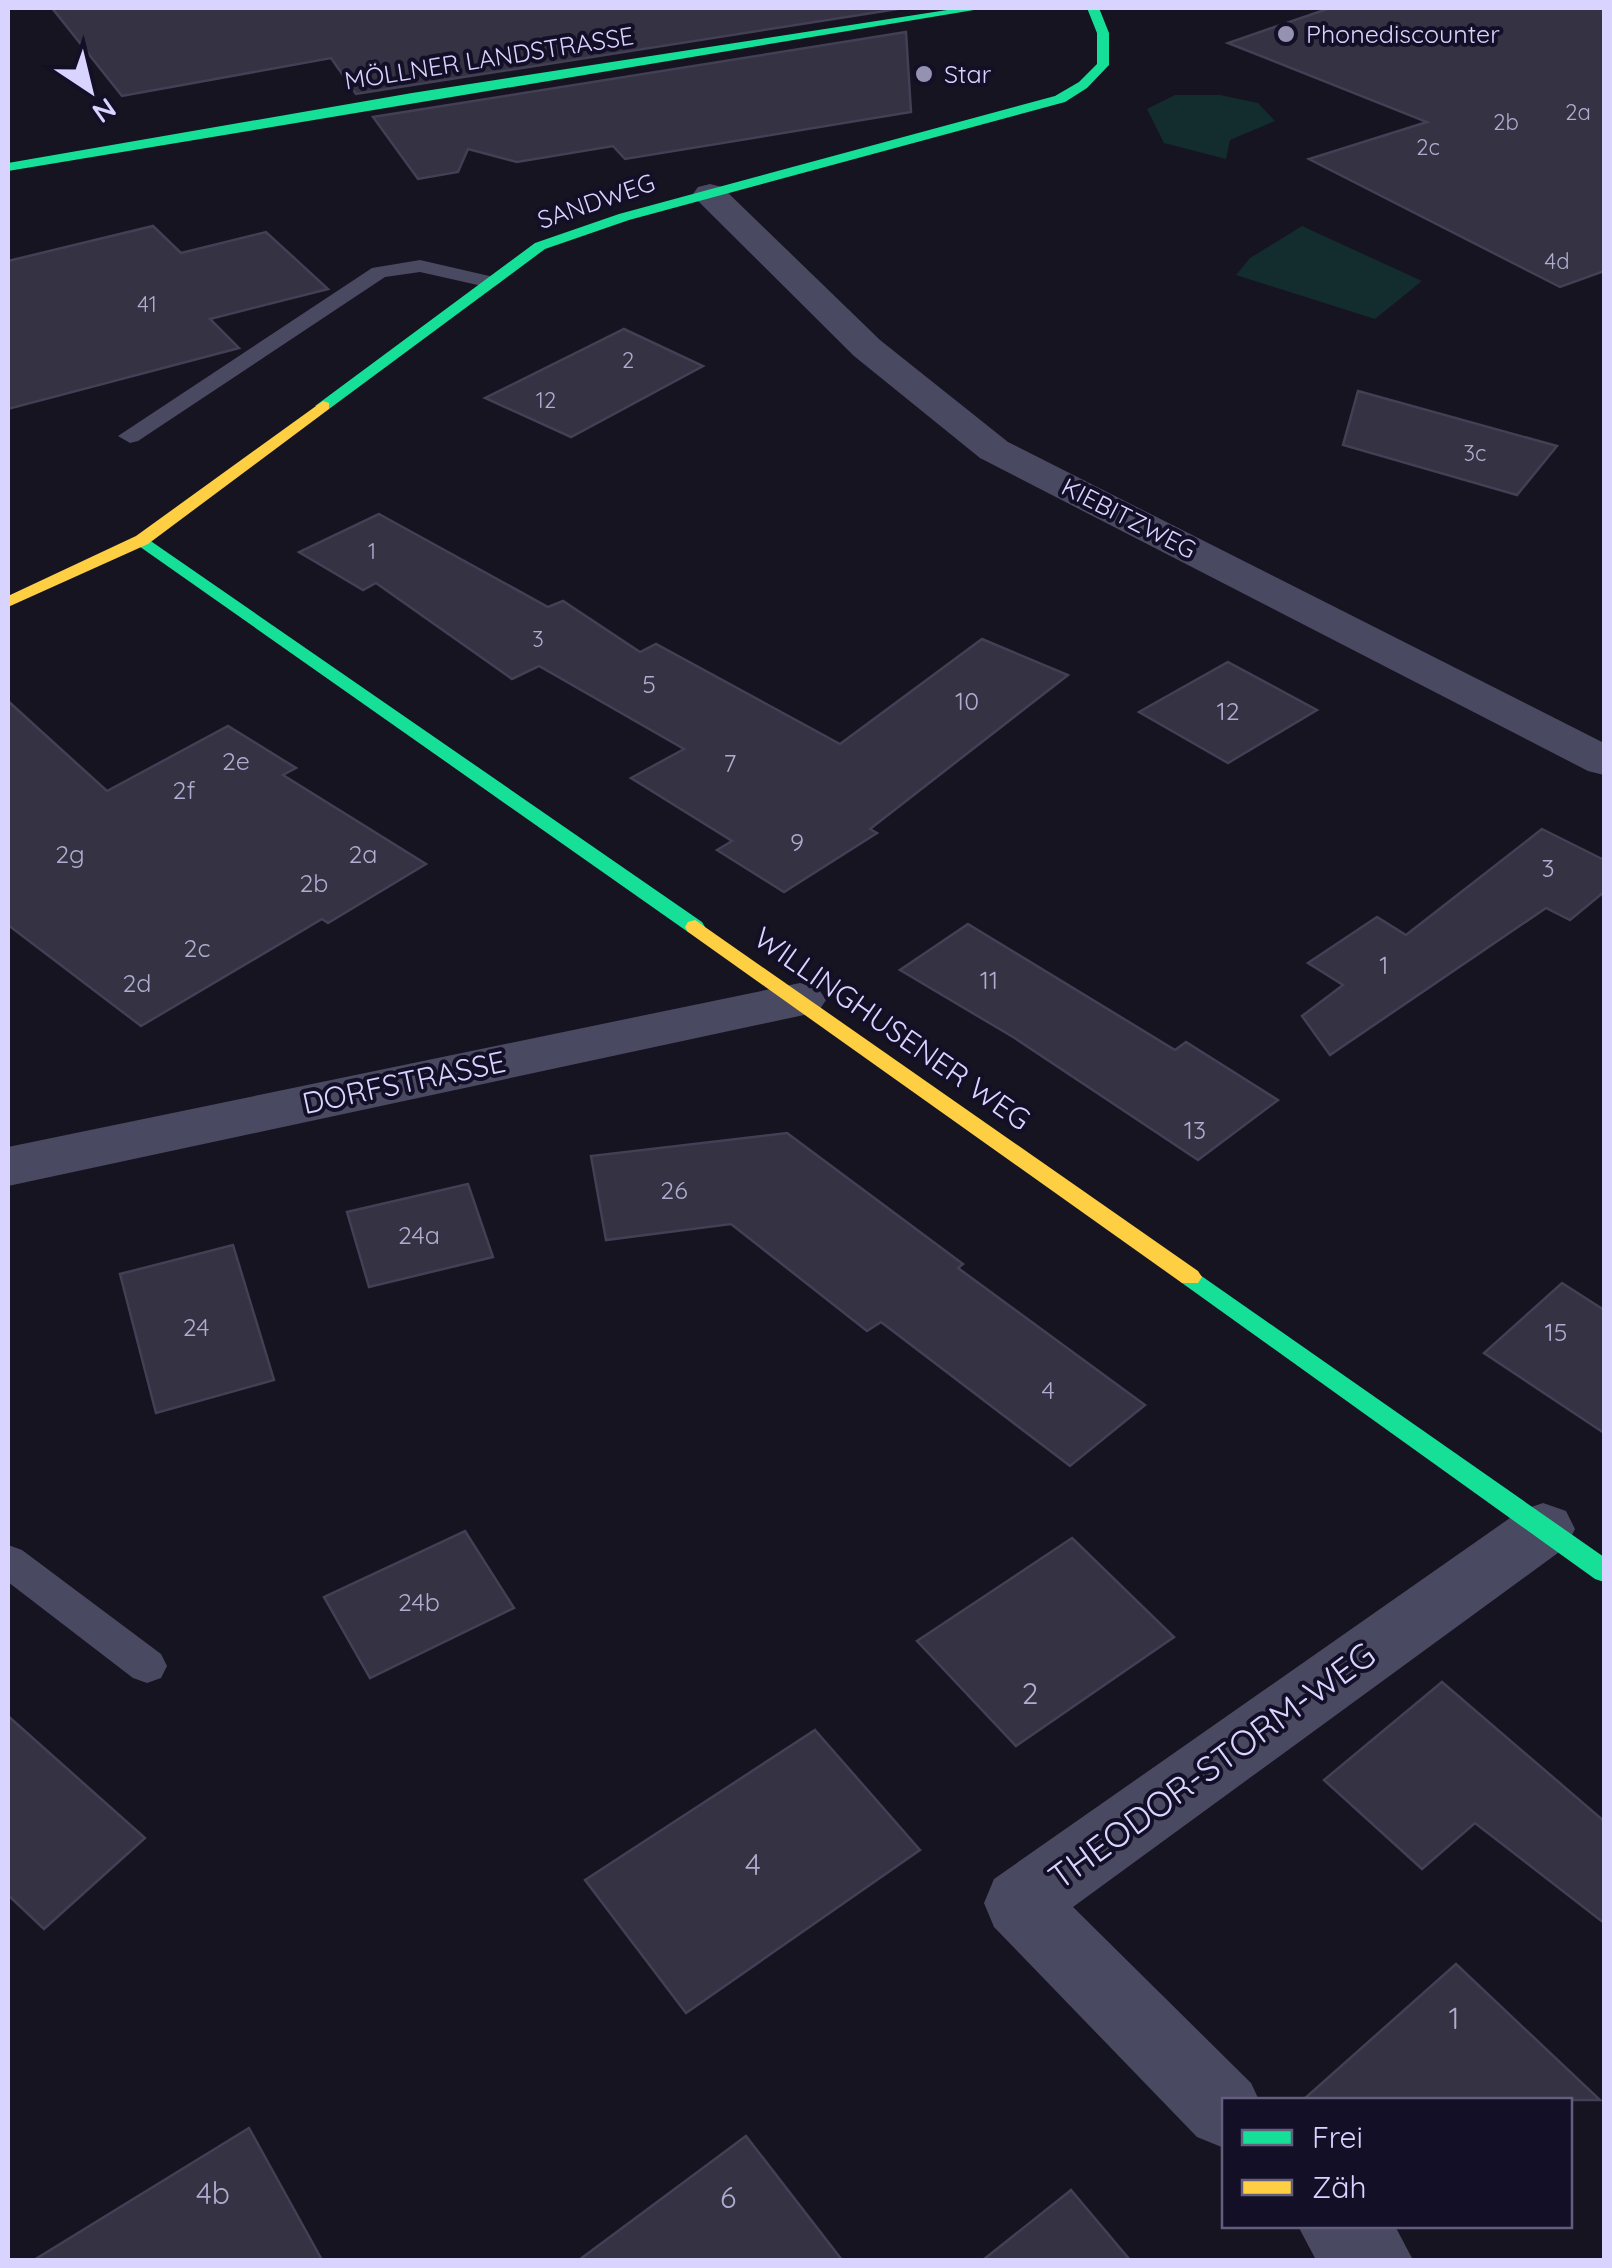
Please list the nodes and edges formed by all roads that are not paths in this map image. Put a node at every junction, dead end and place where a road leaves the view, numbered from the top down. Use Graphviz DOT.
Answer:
graph roads {
  1 [pos="980,8"];
  2 [pos="1092,8"];
  3 [pos="8,168"];
  4 [pos="710,194"];
  5 [pos="492,282"];
  6 [pos="130,436"];
  7 [pos="142,540"];
  8 [pos="8,602"];
  9 [pos="1604,761"];
  10 [pos="800,1000"];
  11 [pos="8,1167"];
  12 [pos="1543,1529"];
  13 [pos="8,1562"];
  14 [pos="1604,1571"];
  15 [pos="147,1666"];
  16 [pos="1222,2108"];
  17 [pos="1340,2228"];
  18 [pos="1372,2260"];
  1 -- 3 [label="street, MÖLLNER LANDSTRASSE"];
  2 -- 4 [label="street, SANDWEG"];
  4 -- 5 [label="street, SANDWEG"];
  4 -- 9 [label="street, KIEBITZWEG"];
  5 -- 6 [label="lane"];
  5 -- 7 [label="street, SANDWEG"];
  7 -- 8 [label="street, SANDWEG"];
  7 -- 10 [label="street, WILLINGHUSENER WEG"];
  10 -- 11 [label="street, DORFSTRASSE"];
  10 -- 12 [label="street, WILLINGHUSENER WEG"];
  12 -- 14 [label="street, WILLINGHUSENER WEG"];
  12 -- 16 [label="street, THEODOR-STORM-WEG"];
  13 -- 15 [label="lane"];
  17 -- 18 [label="street"];
}
